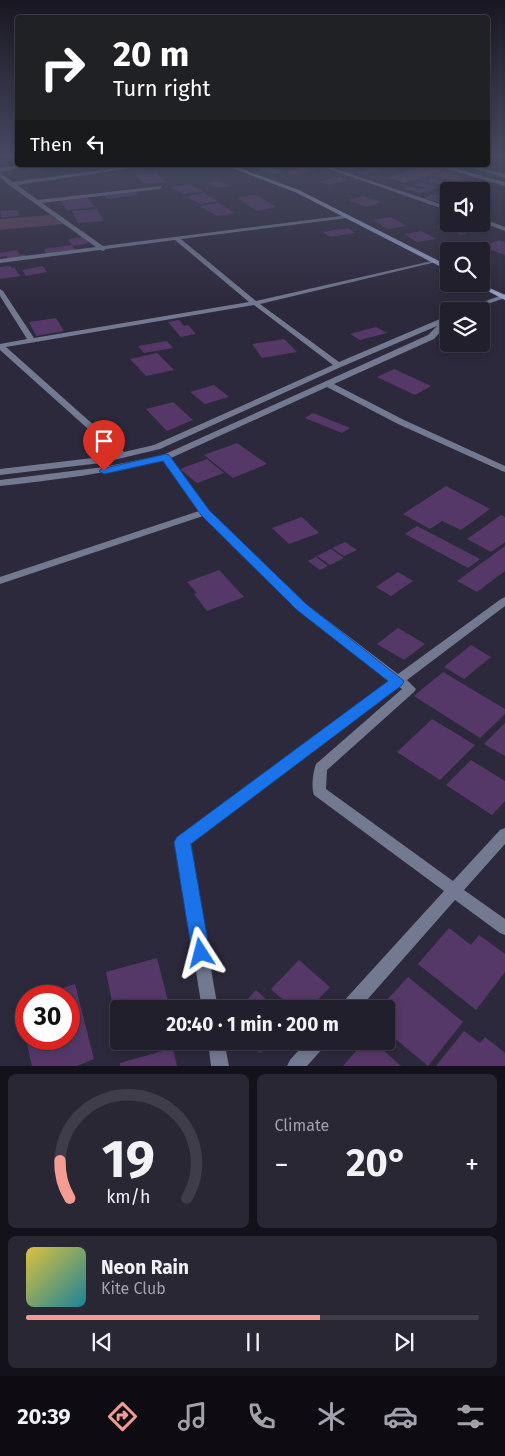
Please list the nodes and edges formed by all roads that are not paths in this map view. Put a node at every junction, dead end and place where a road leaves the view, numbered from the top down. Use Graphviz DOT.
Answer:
graph roads {
  1 [pos="43,207"];
  2 [pos="328,207"];
  3 [pos="347,216"];
  4 [pos="490,223"];
  5 [pos="505,228"];
  6 [pos="178,239"];
  7 [pos="103,249"];
  8 [pos="0,261"];
  9 [pos="434,261"];
  10 [pos="440,264"];
  11 [pos="490,290"];
  12 [pos="0,291"];
  13 [pos="504,297"];
  14 [pos="489,302"];
  15 [pos="255,303"];
  16 [pos="440,322"];
  17 [pos="440,327"];
  18 [pos="32,341"];
  19 [pos="0,346"];
  20 [pos="338,365"];
  21 [pos="326,371"];
  22 [pos="341,378"];
  23 [pos="328,384"];
  24 [pos="132,452"];
  25 [pos="122,455"];
  26 [pos="166,457"];
  27 [pos="142,463"];
  28 [pos="505,469"];
  29 [pos="0,472"];
  30 [pos="0,483"];
  31 [pos="205,512"];
  32 [pos="0,581"];
  33 [pos="505,601"];
  34 [pos="397,681"];
  35 [pos="505,834"];
  36 [pos="454,892"];
  37 [pos="505,928"];
  38 [pos="208,1000"];
  39 [pos="356,1000"];
  40 [pos="217,1050"];
  41 [pos="310,1050"];
  42 [pos="220,1066"];
  43 [pos="296,1066"];
  1 -- 7 [label="street"];
  2 -- 3 [label="main road"];
  3 -- 6 [label="street"];
  3 -- 9 [label="main road"];
  4 -- 5 [label="street"];
  6 -- 7 [label="street"];
  6 -- 15 [label="street"];
  7 -- 8 [label="street"];
  9 -- 10 [label="main road"];
  9 -- 15 [label="street"];
  11 -- 13 [label="main road"];
  12 -- 18 [label="street"];
  13 -- 14 [label="street"];
  15 -- 18 [label="street"];
  15 -- 20 [label="street"];
  16 -- 20 [label="street"];
  17 -- 22 [label="street"];
  18 -- 19 [label="street"];
  19 -- 25 [label="street"];
  20 -- 21 [label="street"];
  21 -- 22 [label="street"];
  21 -- 24 [label="street"];
  22 -- 23 [label="street"];
  23 -- 26 [label="street"];
  23 -- 28 [label="street"];
  24 -- 25 [label="street"];
  24 -- 27 [label="street"];
  25 -- 29 [label="street"];
  26 -- 27 [label="street"];
  26 -- 31 [label="street"];
  27 -- 30 [label="street"];
  31 -- 32 [label="street"];
  31 -- 34 [label="street"];
  33 -- 34 [label="street"];
  34 -- 36 [label="street"];
  34 -- 38 [label="street"];
  35 -- 36 [label="street"];
  36 -- 37 [label="street"];
  36 -- 39 [label="street"];
  40 -- 42 [label="street"];
  41 -- 43 [label="street"];
}
